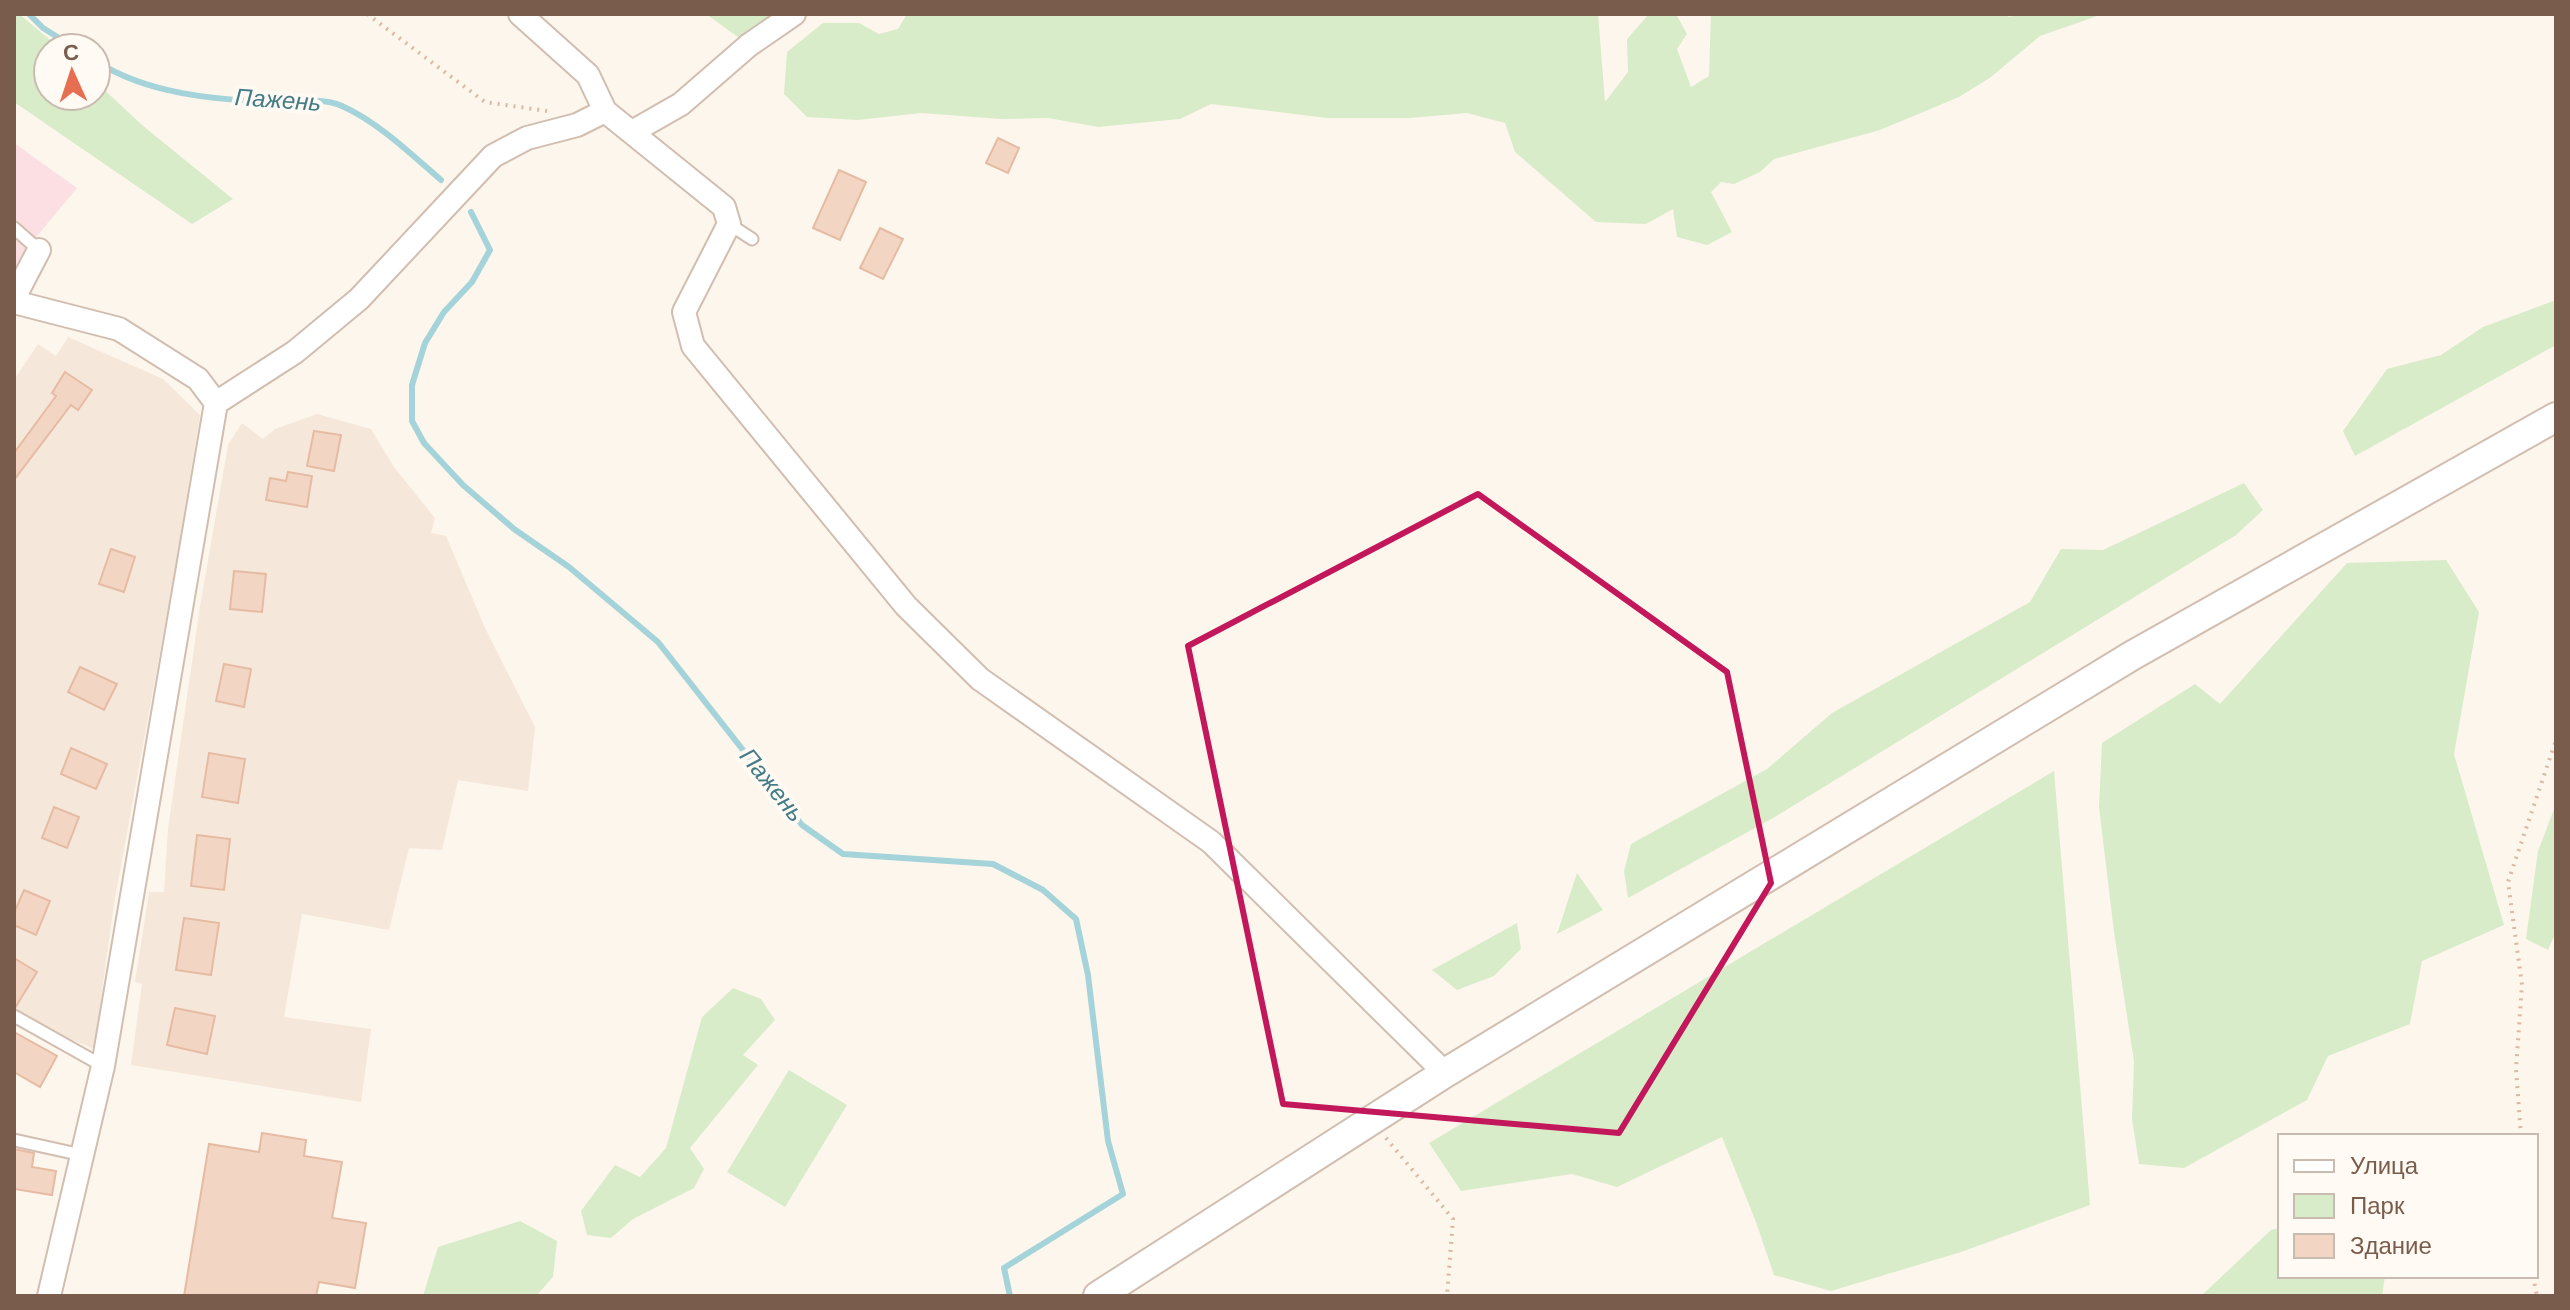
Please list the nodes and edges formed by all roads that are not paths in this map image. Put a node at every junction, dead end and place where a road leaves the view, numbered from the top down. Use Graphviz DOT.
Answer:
graph roads {
  1 [pos="520,14"];
  2 [pos="794,14"];
  3 [pos="605,111"];
  4 [pos="632,132"];
  5 [pos="729,224"];
  6 [pos="14,228"];
  7 [pos="752,239"];
  8 [pos="39,250"];
  9 [pos="14,300"];
  10 [pos="216,403"];
  11 [pos="2556,417"];
  12 [pos="14,1016"];
  13 [pos="103,1066"];
  14 [pos="1445,1073"];
  15 [pos="14,1140"];
  16 [pos="82,1155"];
  17 [pos="49,1296"];
  18 [pos="1098,1296"];
  1 -- 3 [label="street"];
  2 -- 4 [label="street"];
  3 -- 4 [label="street"];
  3 -- 10 [label="street"];
  4 -- 5 [label="street"];
  5 -- 7 [label="lane"];
  5 -- 14 [label="street"];
  6 -- 8 [label="lane"];
  8 -- 9 [label="street"];
  9 -- 10 [label="street"];
  10 -- 13 [label="street"];
  11 -- 14 [label="street"];
  12 -- 13 [label="lane"];
  13 -- 16 [label="street"];
  14 -- 18 [label="street"];
  15 -- 16 [label="lane"];
  16 -- 17 [label="street"];
}
